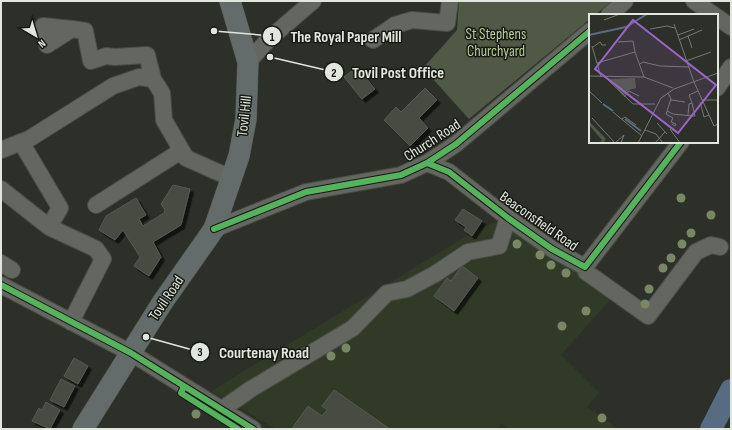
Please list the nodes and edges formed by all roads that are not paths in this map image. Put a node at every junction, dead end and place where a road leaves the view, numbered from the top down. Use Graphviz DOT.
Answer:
graph roads {
  1 [pos="230,1"];
  2 [pos="313,1"];
  3 [pos="450,1"];
  4 [pos="626,1"];
  5 [pos="694,1"];
  6 [pos="610,14"];
  7 [pos="713,14"];
  8 [pos="718,18"];
  9 [pos="731,27"];
  10 [pos="72,29"];
  11 [pos="589,32"];
  12 [pos="373,40"];
  13 [pos="248,62"];
  14 [pos="731,67"];
  15 [pos="153,79"];
  16 [pos="718,86"];
  17 [pos="21,142"];
  18 [pos="680,143"];
  19 [pos="1,150"];
  20 [pos="181,151"];
  21 [pos="427,163"];
  22 [pos="230,178"];
  23 [pos="1,189"];
  24 [pos="96,205"];
  25 [pos="508,218"];
  26 [pos="50,227"];
  27 [pos="214,229"];
  28 [pos="720,247"];
  29 [pos="585,267"];
  30 [pos="3,291"];
  31 [pos="70,322"];
  32 [pos="131,353"];
  33 [pos="223,410"];
  34 [pos="83,429"];
  35 [pos="253,429"];
  1 -- 13 [label="main road, Tovil Hill"];
  2 -- 13 [label="street"];
  3 -- 12 [label="street"];
  4 -- 6 [label="street"];
  5 -- 7 [label="street"];
  8 -- 9 [label="street"];
  10 -- 15 [label="street"];
  11 -- 21 [label="street, Church Road"];
  13 -- 22 [label="main road, Tovil Hill"];
  14 -- 16 [label="street"];
  15 -- 17 [label="street"];
  15 -- 20 [label="street"];
  17 -- 19 [label="street"];
  17 -- 26 [label="street"];
  18 -- 29 [label="street, Beaconsfield Road"];
  20 -- 22 [label="street"];
  20 -- 24 [label="street"];
  21 -- 25 [label="street, Beaconsfield Road"];
  21 -- 27 [label="street, Church Road"];
  22 -- 27 [label="main road, Tovil Hill"];
  23 -- 26 [label="street"];
  25 -- 29 [label="street, Beaconsfield Road"];
  25 -- 33 [label="street"];
  26 -- 31 [label="street"];
  27 -- 32 [label="main road, Tovil Road"];
  28 -- 29 [label="street"];
  30 -- 31 [label="street"];
  31 -- 32 [label="street"];
  32 -- 33 [label="street"];
  32 -- 34 [label="main road, Tovil Road"];
  33 -- 35 [label="street"];
}
